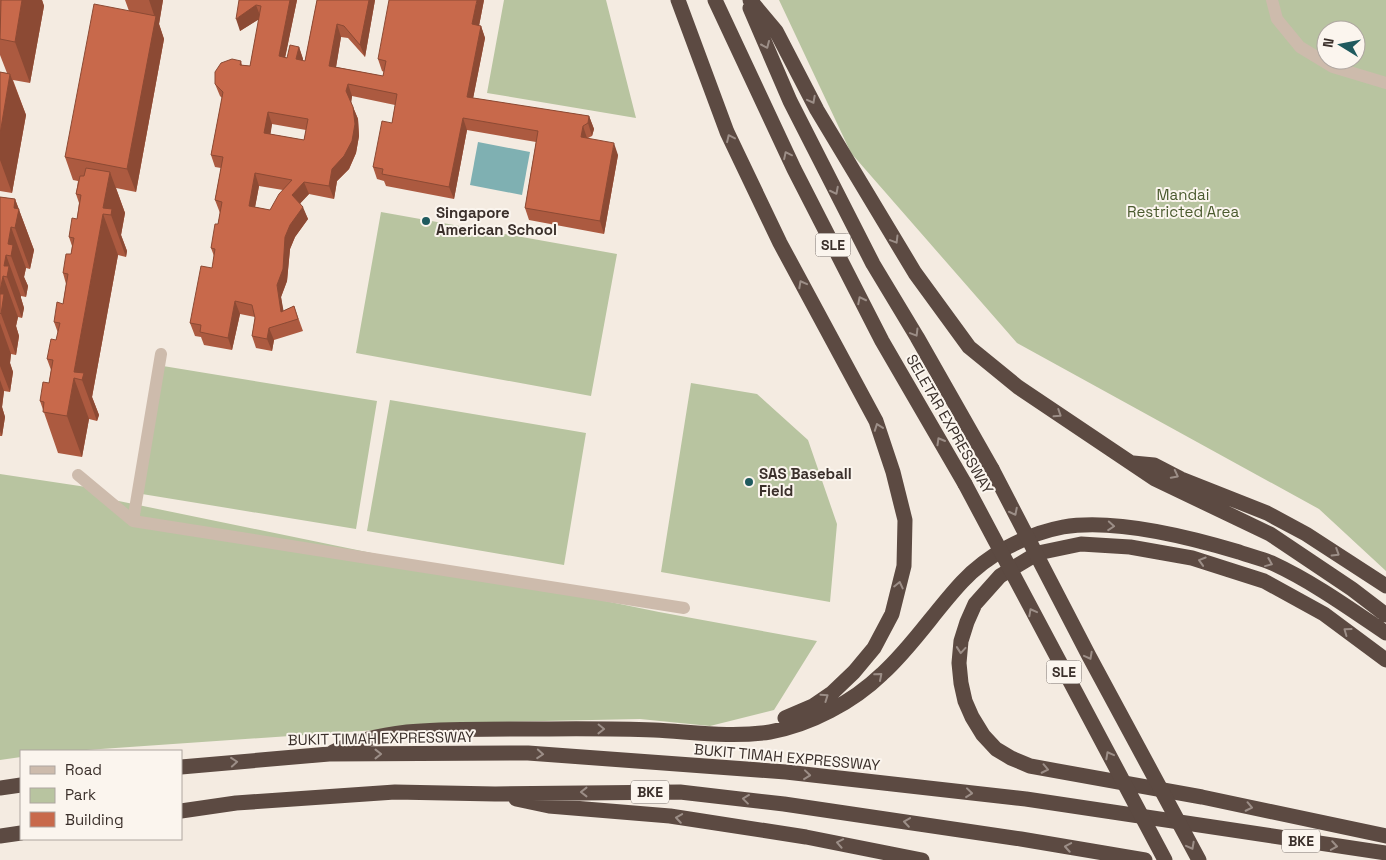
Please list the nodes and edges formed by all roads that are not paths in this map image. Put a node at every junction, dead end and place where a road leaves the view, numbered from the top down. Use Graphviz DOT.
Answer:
graph roads {
  1 [pos="678,0"];
  2 [pos="715,0"];
  3 [pos="748,0"];
  4 [pos="1272,0"];
  5 [pos="1386,83"];
  6 [pos="161,354"];
  7 [pos="1128,462"];
  8 [pos="78,475"];
  9 [pos="133,521"];
  10 [pos="1386,586"];
  11 [pos="684,608"];
  12 [pos="1386,615"];
  13 [pos="1386,633"];
  14 [pos="1386,660"];
  15 [pos="714,735"];
  16 [pos="329,754"];
  17 [pos="182,767"];
  18 [pos="20,785"];
  19 [pos="0,788"];
  20 [pos="495,794"];
  21 [pos="182,811"];
  22 [pos="20,833"];
  23 [pos="0,836"];
  24 [pos="1386,836"];
  25 [pos="1386,853"];
  26 [pos="922,860"];
  27 [pos="1145,860"];
  28 [pos="1165,860"];
  29 [pos="1198,860"];
  15 -- 1 [label="highway, one-way"];
  28 -- 2 [label="highway, SELETAR EXPRESSWAY / SLE, one-way, bridge"];
  3 -- 7 [label="highway, one-way"];
  3 -- 29 [label="highway, one-way, bridge"];
  4 -- 5 [label="street"];
  6 -- 9 [label="street"];
  7 -- 10 [label="highway, one-way"];
  7 -- 12 [label="highway"];
  8 -- 9 [label="street"];
  9 -- 11 [label="street"];
  15 -- 13 [label="highway, one-way"];
  14 -- 24 [label="highway, one-way"];
  16 -- 15 [label="highway, one-way"];
  17 -- 16 [label="highway, BUKIT TIMAH EXPRESSWAY / BKE, one-way"];
  16 -- 25 [label="highway, BUKIT TIMAH EXPRESSWAY / BKE, one-way"];
  18 -- 19 [label="highway"];
  20 -- 21 [label="highway, BKE"];
  26 -- 20 [label="highway, one-way"];
  27 -- 20 [label="highway, BKE, one-way"];
  22 -- 23 [label="highway"];
}
